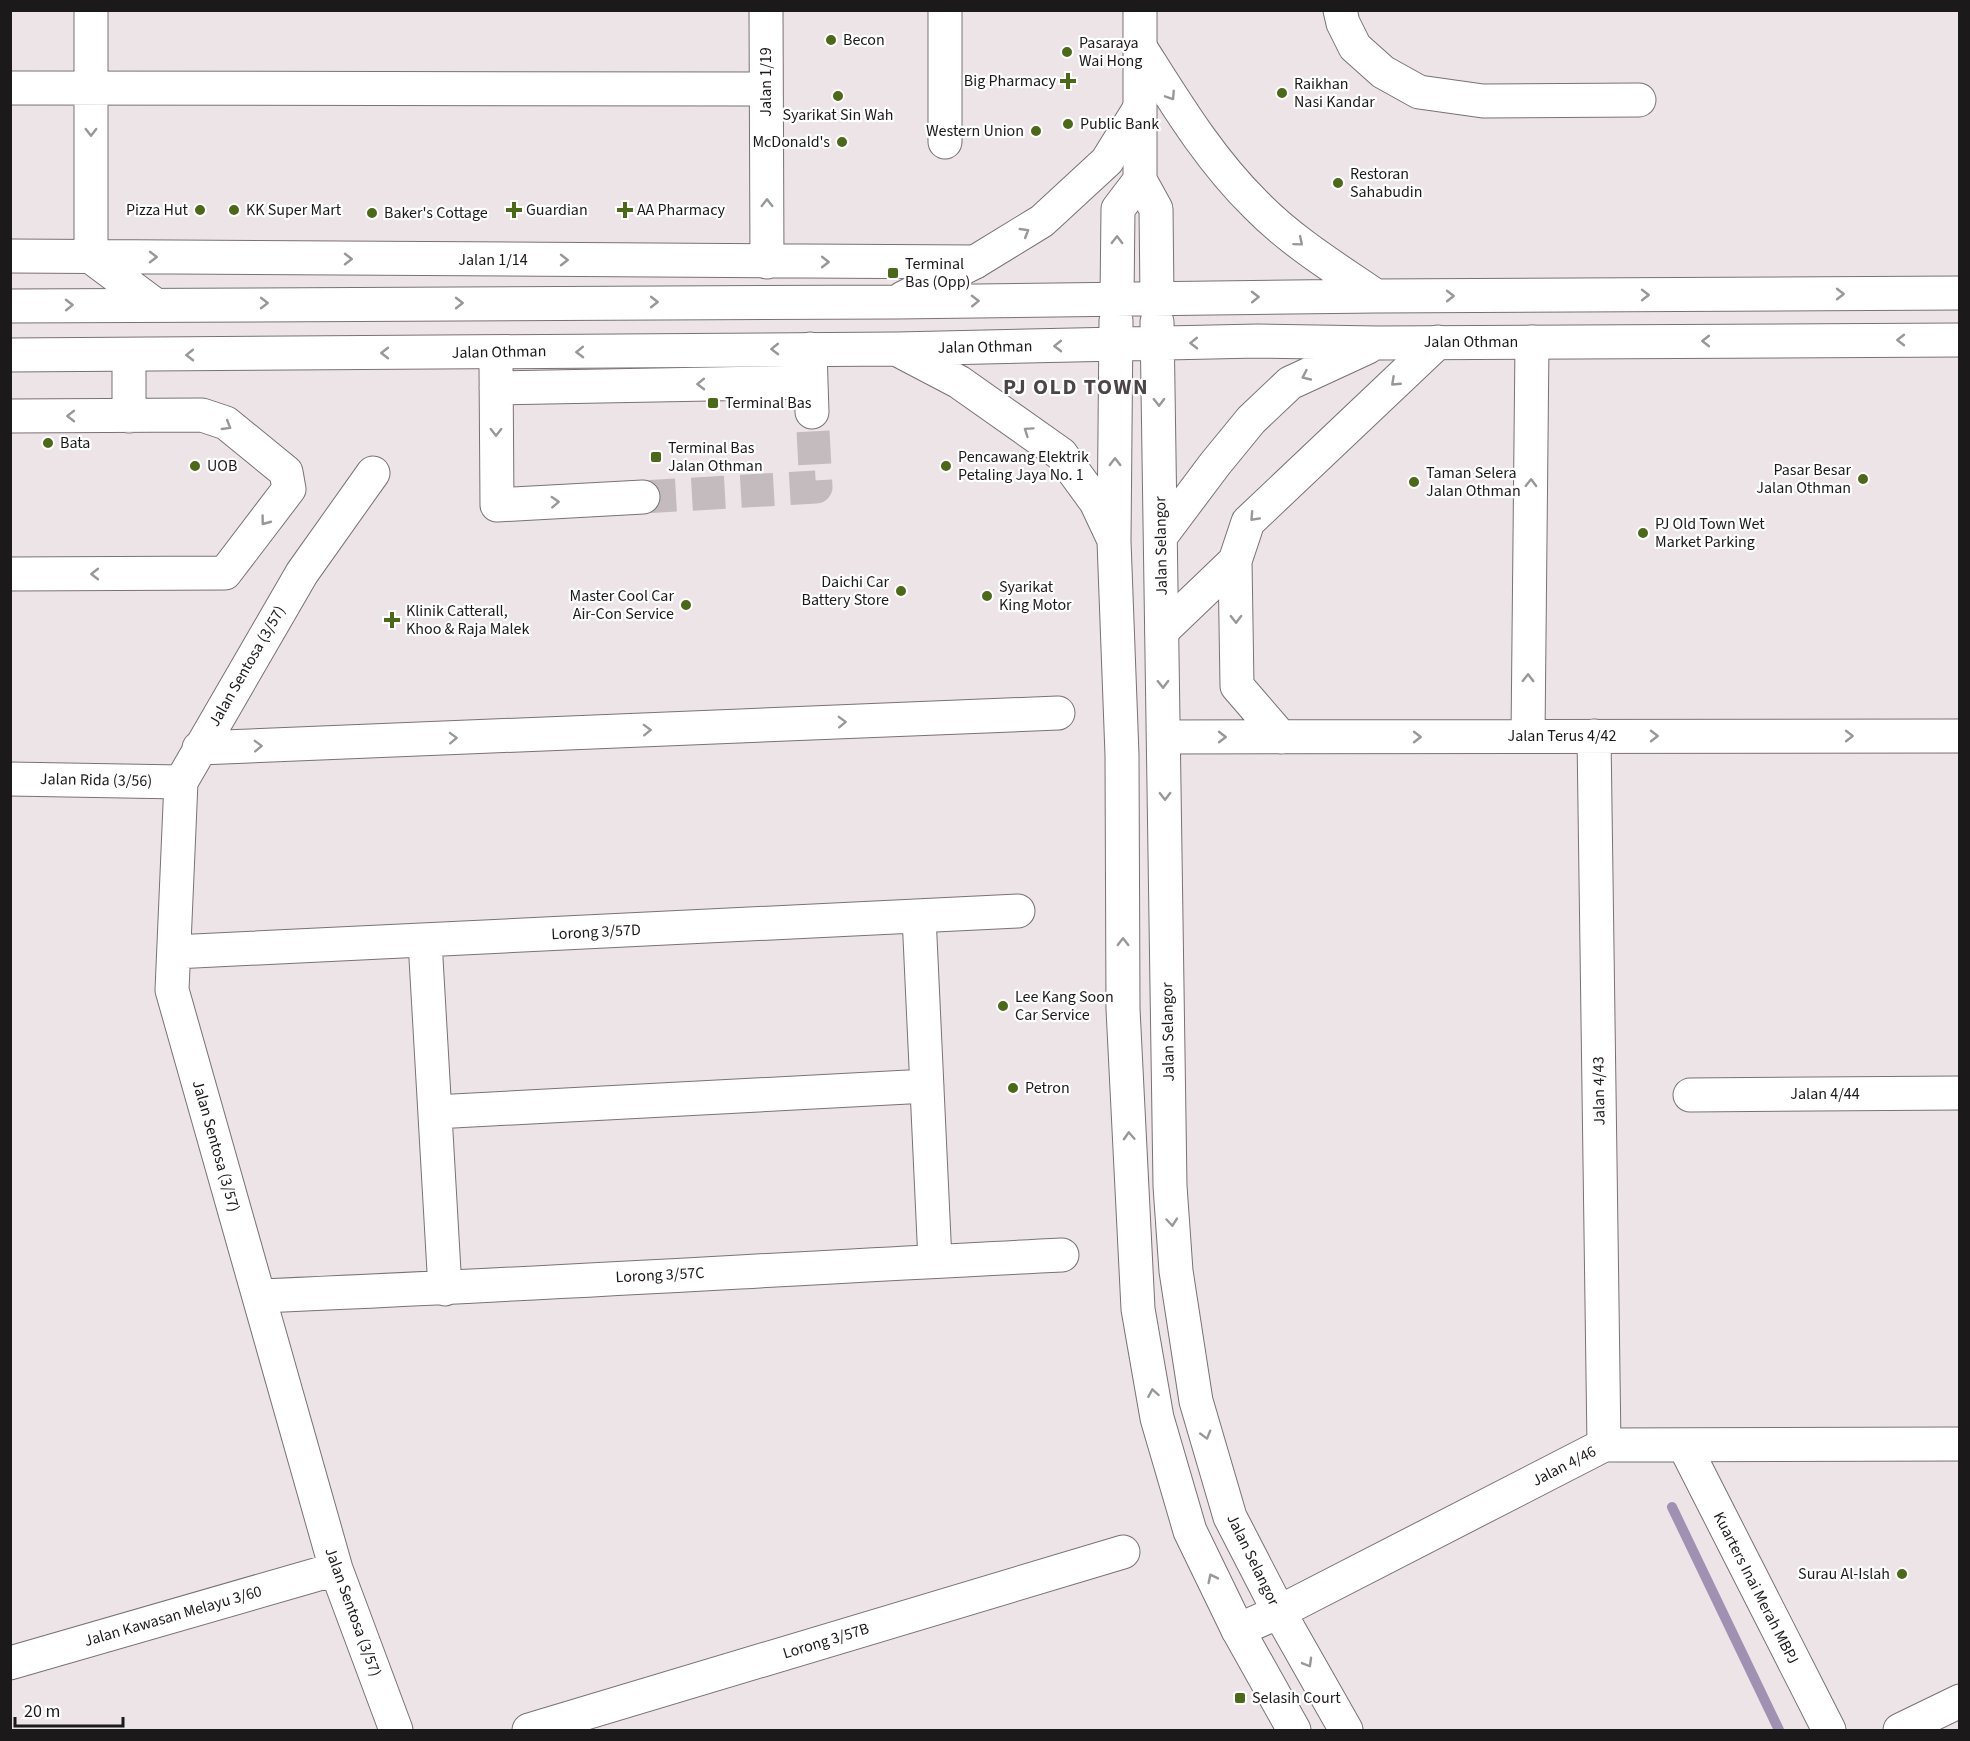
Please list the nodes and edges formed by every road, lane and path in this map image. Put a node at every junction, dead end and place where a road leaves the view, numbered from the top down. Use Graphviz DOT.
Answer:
graph roads {
  1 [pos="91,10"];
  2 [pos="766,10"];
  3 [pos="945,10"];
  4 [pos="1140,10"];
  5 [pos="1340,10"];
  6 [pos="1140,47"];
  7 [pos="92,87"];
  8 [pos="10,88"];
  9 [pos="766,89"];
  10 [pos="1639,100"];
  11 [pos="1138,111"];
  12 [pos="945,142"];
  13 [pos="1140,180"];
  14 [pos="10,256"];
  15 [pos="91,257"];
  16 [pos="767,262"];
  17 [pos="975,262"];
  18 [pos="1959,293"];
  19 [pos="1376,296"];
  20 [pos="1157,298"];
  21 [pos="1117,299"];
  22 [pos="896,302"];
  23 [pos="154,304"];
  24 [pos="10,306"];
  25 [pos="1959,340"];
  26 [pos="1438,342"];
  27 [pos="1532,342"];
  28 [pos="1158,343"];
  29 [pos="1378,343"];
  30 [pos="1116,344"];
  31 [pos="810,349"];
  32 [pos="897,349"];
  33 [pos="495,352"];
  34 [pos="10,355"];
  35 [pos="129,355"];
  36 [pos="496,388"];
  37 [pos="10,416"];
  38 [pos="129,416"];
  39 [pos="373,473"];
  40 [pos="643,497"];
  41 [pos="1161,536"];
  42 [pos="1114,541"];
  43 [pos="1235,561"];
  44 [pos="10,574"];
  45 [pos="1162,631"];
  46 [pos="1058,713"];
  47 [pos="1528,736"];
  48 [pos="1594,736"];
  49 [pos="1959,736"];
  50 [pos="1164,737"];
  51 [pos="1281,737"];
  52 [pos="199,748"];
  53 [pos="10,779"];
  54 [pos="181,782"];
  55 [pos="1018,911"];
  56 [pos="919,916"];
  57 [pos="425,941"];
  58 [pos="174,952"];
  59 [pos="927,1086"];
  60 [pos="1959,1093"];
  61 [pos="1690,1095"];
  62 [pos="435,1112"];
  63 [pos="1170,1186"];
  64 [pos="1131,1188"];
  65 [pos="1062,1255"];
  66 [pos="935,1261"];
  67 [pos="444,1289"];
  68 [pos="259,1296"];
  69 [pos="1959,1444"];
  70 [pos="1604,1445"];
  71 [pos="1684,1445"];
  72 [pos="1124,1552"];
  73 [pos="336,1569"];
  74 [pos="1279,1612"];
  75 [pos="1238,1630"];
  76 [pos="10,1663"];
  77 [pos="1959,1701"];
  78 [pos="396,1731"];
  79 [pos="529,1731"];
  80 [pos="1294,1731"];
  81 [pos="1346,1731"];
  82 [pos="1829,1731"];
  83 [pos="1900,1731"];
  1 -- 7 [label="street"];
  2 -- 9 [label="street, Jalan 1/19"];
  3 -- 12 [label="street"];
  4 -- 6 [label="street"];
  5 -- 10 [label="street"];
  6 -- 11 [label="street"];
  6 -- 19 [label="street, one-way"];
  7 -- 8 [label="street"];
  7 -- 9 [label="street"];
  7 -- 15 [label="street, one-way"];
  16 -- 9 [label="street, Jalan 1/19, one-way"];
  11 -- 13 [label="street"];
  17 -- 11 [label="street, one-way"];
  13 -- 20 [label="street, Jalan Selangor"];
  21 -- 13 [label="street, one-way"];
  14 -- 15 [label="street, Jalan 1/14"];
  15 -- 16 [label="street, Jalan 1/14, one-way"];
  15 -- 23 [label="street"];
  16 -- 17 [label="street, Jalan 1/14, one-way"];
  17 -- 22 [label="street"];
  19 -- 18 [label="street, one-way"];
  20 -- 19 [label="street, one-way"];
  20 -- 21 [label="street"];
  20 -- 28 [label="street, Jalan Selangor"];
  22 -- 21 [label="street, one-way"];
  21 -- 30 [label="street"];
  23 -- 22 [label="street, one-way"];
  24 -- 23 [label="street, one-way"];
  25 -- 27 [label="street, Jalan Othman, one-way"];
  26 -- 27 [label="street, Jalan Othman"];
  26 -- 29 [label="street, Jalan Othman"];
  26 -- 43 [label="street, one-way"];
  47 -- 27 [label="street, one-way"];
  29 -- 28 [label="street, Jalan Othman, one-way"];
  28 -- 30 [label="street, Jalan Othman"];
  28 -- 41 [label="street, Jalan Selangor, one-way"];
  29 -- 41 [label="street, one-way"];
  30 -- 32 [label="street, Jalan Othman, one-way"];
  42 -- 30 [label="street, one-way"];
  31 -- 32 [label="street, Jalan Othman"];
  31 -- 33 [label="street, Jalan Othman, one-way"];
  31 -- 36 [label="street, one-way"];
  42 -- 32 [label="street, one-way"];
  33 -- 35 [label="street, Jalan Othman, one-way"];
  33 -- 36 [label="street"];
  34 -- 35 [label="street, Jalan Othman"];
  35 -- 38 [label="street"];
  36 -- 40 [label="street, one-way"];
  38 -- 37 [label="street, one-way"];
  38 -- 44 [label="street, one-way"];
  39 -- 52 [label="street, Jalan Sentosa (3/57)"];
  41 -- 45 [label="street, Jalan Selangor"];
  64 -- 42 [label="street, one-way"];
  43 -- 45 [label="street"];
  43 -- 51 [label="street, one-way"];
  45 -- 50 [label="street, Jalan Selangor, one-way"];
  52 -- 46 [label="street, one-way"];
  47 -- 48 [label="street, Jalan Terus 4/42"];
  51 -- 47 [label="street, Jalan Terus 4/42, one-way"];
  48 -- 49 [label="street, Jalan Terus 4/42, one-way"];
  48 -- 70 [label="street, Jalan 4/43"];
  50 -- 51 [label="street, Jalan Terus 4/42, one-way"];
  50 -- 63 [label="street, Jalan Selangor, one-way"];
  52 -- 54 [label="street, Jalan Sentosa (3/57)"];
  53 -- 54 [label="street, Jalan Rida (3/56)"];
  54 -- 58 [label="street, Jalan Sentosa (3/57)"];
  55 -- 56 [label="street, Lorong 3/57D"];
  56 -- 57 [label="street, Lorong 3/57D"];
  56 -- 59 [label="street"];
  57 -- 58 [label="street, Lorong 3/57D"];
  57 -- 62 [label="street"];
  58 -- 68 [label="street, Jalan Sentosa (3/57)"];
  59 -- 62 [label="street"];
  59 -- 66 [label="street"];
  60 -- 61 [label="street, Jalan 4/44"];
  62 -- 67 [label="street"];
  63 -- 64 [label="street"];
  63 -- 74 [label="street, Jalan Selangor, one-way"];
  75 -- 64 [label="street, one-way"];
  65 -- 66 [label="street, Lorong 3/57C"];
  66 -- 67 [label="street, Lorong 3/57C"];
  67 -- 68 [label="street, Lorong 3/57C"];
  68 -- 73 [label="street, Jalan Sentosa (3/57)"];
  69 -- 71 [label="street, Jalan 4/46"];
  70 -- 71 [label="street, Jalan 4/46"];
  70 -- 74 [label="street, Jalan 4/46"];
  71 -- 82 [label="street, Kuarters Inai Merah MBPJ"];
  72 -- 79 [label="street, Lorong 3/57B"];
  73 -- 76 [label="street, Jalan Kawasan Melayu 3/60"];
  73 -- 78 [label="street, Jalan Sentosa (3/57)"];
  74 -- 75 [label="street, Jalan 4/46"];
  74 -- 81 [label="street, Jalan Selangor, one-way"];
  75 -- 80 [label="street"];
  77 -- 83 [label="street"];
}
